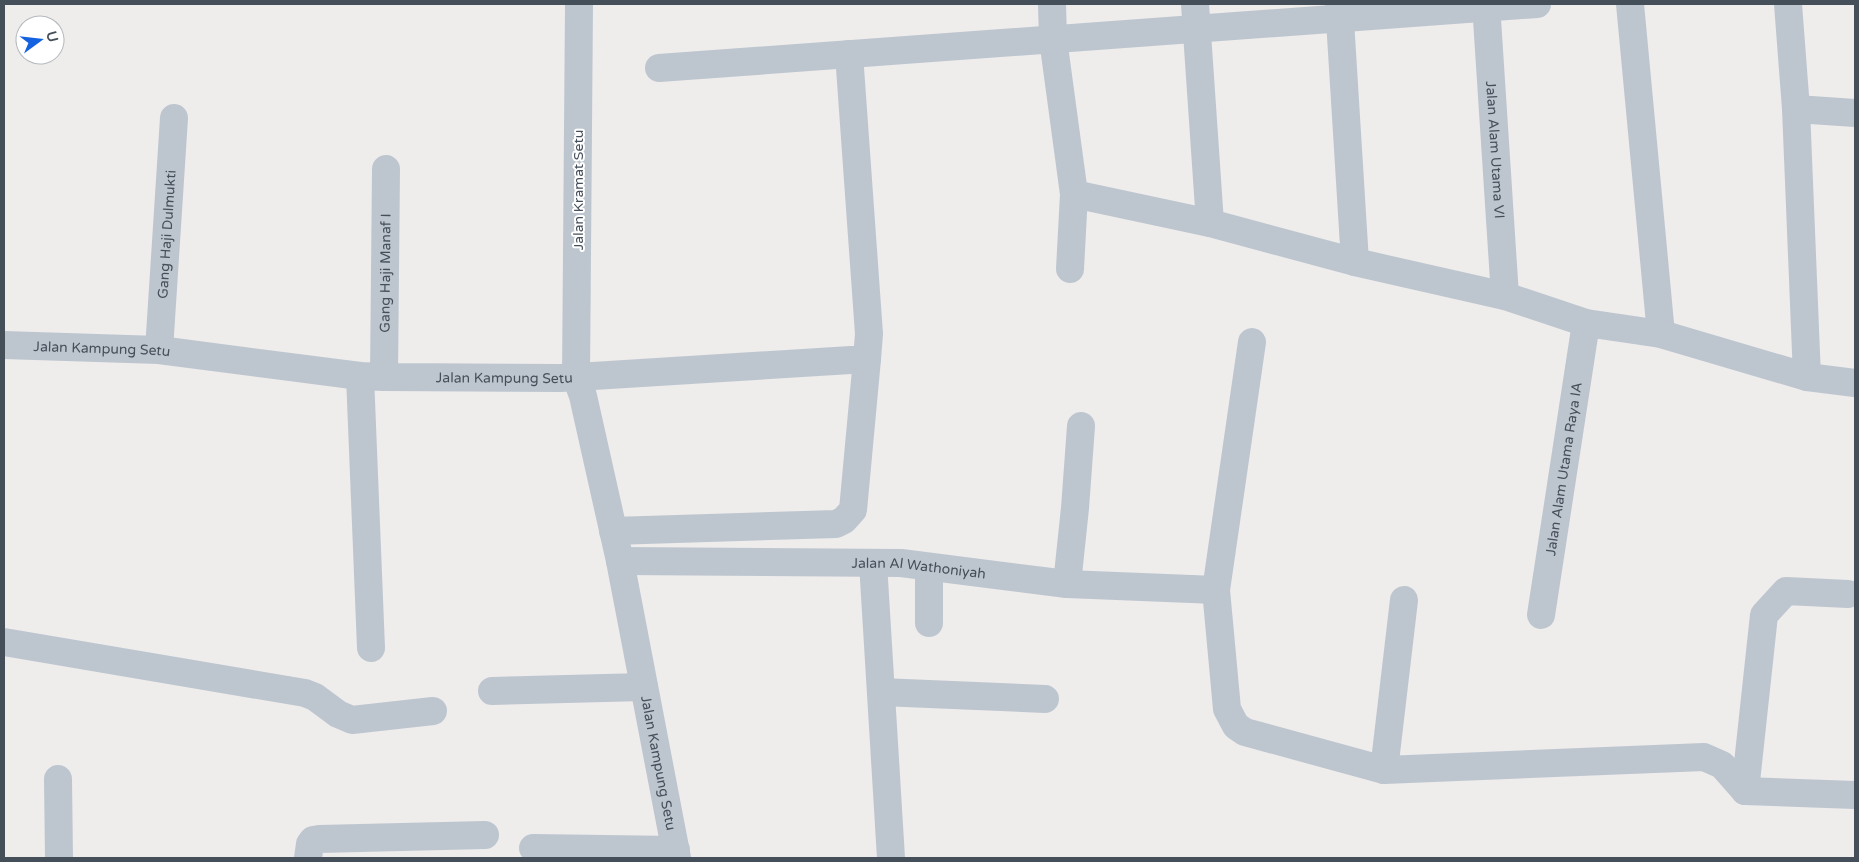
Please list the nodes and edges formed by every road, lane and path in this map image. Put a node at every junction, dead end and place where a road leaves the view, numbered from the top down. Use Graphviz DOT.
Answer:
graph roads {
  1 [pos="579,4"];
  2 [pos="1052,4"];
  3 [pos="1537,4"];
  4 [pos="1630,4"];
  5 [pos="1788,4"];
  6 [pos="1486,6"];
  7 [pos="1339,11"];
  8 [pos="1196,16"];
  9 [pos="1054,39"];
  10 [pos="849,54"];
  11 [pos="659,68"];
  12 [pos="1796,109"];
  13 [pos="1855,113"];
  14 [pos="174,118"];
  15 [pos="386,169"];
  16 [pos="1074,194"];
  17 [pos="1210,223"];
  18 [pos="1355,262"];
  19 [pos="1070,269"];
  20 [pos="1505,296"];
  21 [pos="1586,324"];
  22 [pos="1660,334"];
  23 [pos="1252,342"];
  24 [pos="4,344"];
  25 [pos="159,350"];
  26 [pos="867,359"];
  27 [pos="372,377"];
  28 [pos="576,377"];
  29 [pos="1807,377"];
  30 [pos="1855,384"];
  31 [pos="1081,426"];
  32 [pos="613,531"];
  33 [pos="620,561"];
  34 [pos="873,564"];
  35 [pos="929,566"];
  36 [pos="1067,584"];
  37 [pos="1216,590"];
  38 [pos="1848,594"];
  39 [pos="1404,600"];
  40 [pos="1541,615"];
  41 [pos="929,623"];
  42 [pos="4,642"];
  43 [pos="371,648"];
  44 [pos="644,687"];
  45 [pos="492,691"];
  46 [pos="881,692"];
  47 [pos="1045,699"];
  48 [pos="433,710"];
  49 [pos="1384,770"];
  50 [pos="58,779"];
  51 [pos="1745,791"];
  52 [pos="1855,795"];
  53 [pos="485,835"];
  54 [pos="533,848"];
  55 [pos="313,849"];
  56 [pos="676,854"];
  57 [pos="59,858"];
  58 [pos="891,858"];
  1 -- 28 [label="street, Jalan Kramat Setu"];
  2 -- 9 [label="street"];
  3 -- 6 [label="street"];
  4 -- 22 [label="street"];
  5 -- 12 [label="street"];
  6 -- 7 [label="street"];
  6 -- 20 [label="street, Jalan Alam Utama VI"];
  7 -- 8 [label="street"];
  7 -- 18 [label="street"];
  8 -- 9 [label="street"];
  8 -- 17 [label="street"];
  9 -- 10 [label="street"];
  9 -- 16 [label="street"];
  10 -- 11 [label="street"];
  10 -- 26 [label="street"];
  12 -- 13 [label="street"];
  12 -- 29 [label="street"];
  14 -- 25 [label="street, Gang Haji Dulmukti"];
  15 -- 27 [label="street, Gang Haji Manaf I"];
  16 -- 17 [label="street"];
  16 -- 19 [label="street"];
  17 -- 18 [label="street"];
  18 -- 20 [label="street"];
  20 -- 21 [label="street"];
  21 -- 22 [label="street"];
  21 -- 40 [label="street, Jalan Alam Utama Raya IA"];
  22 -- 29 [label="street"];
  23 -- 37 [label="street"];
  24 -- 25 [label="street, Jalan Kampung Setu"];
  25 -- 27 [label="street, Jalan Kampung Setu"];
  26 -- 28 [label="street"];
  26 -- 32 [label="street"];
  27 -- 28 [label="street, Jalan Kampung Setu"];
  27 -- 43 [label="street, Gang Haji Manaf I"];
  28 -- 32 [label="street, Jalan Kampung Setu"];
  29 -- 30 [label="street"];
  31 -- 36 [label="street"];
  32 -- 33 [label="street, Jalan Kampung Setu"];
  33 -- 34 [label="street, Jalan Al Wathoniyah"];
  33 -- 44 [label="street, Jalan Kampung Setu"];
  34 -- 35 [label="street, Jalan Al Wathoniyah"];
  34 -- 46 [label="street"];
  35 -- 36 [label="street, Jalan Al Wathoniyah"];
  35 -- 41 [label="street"];
  36 -- 37 [label="street, Jalan Al Wathoniyah"];
  37 -- 49 [label="street"];
  38 -- 51 [label="street"];
  39 -- 49 [label="street"];
  42 -- 48 [label="street"];
  44 -- 45 [label="street"];
  44 -- 56 [label="street, Jalan Kampung Setu"];
  46 -- 47 [label="street"];
  46 -- 58 [label="street"];
  49 -- 51 [label="street"];
  50 -- 57 [label="street"];
  51 -- 52 [label="street"];
  53 -- 55 [label="street"];
  54 -- 56 [label="street"];
}
